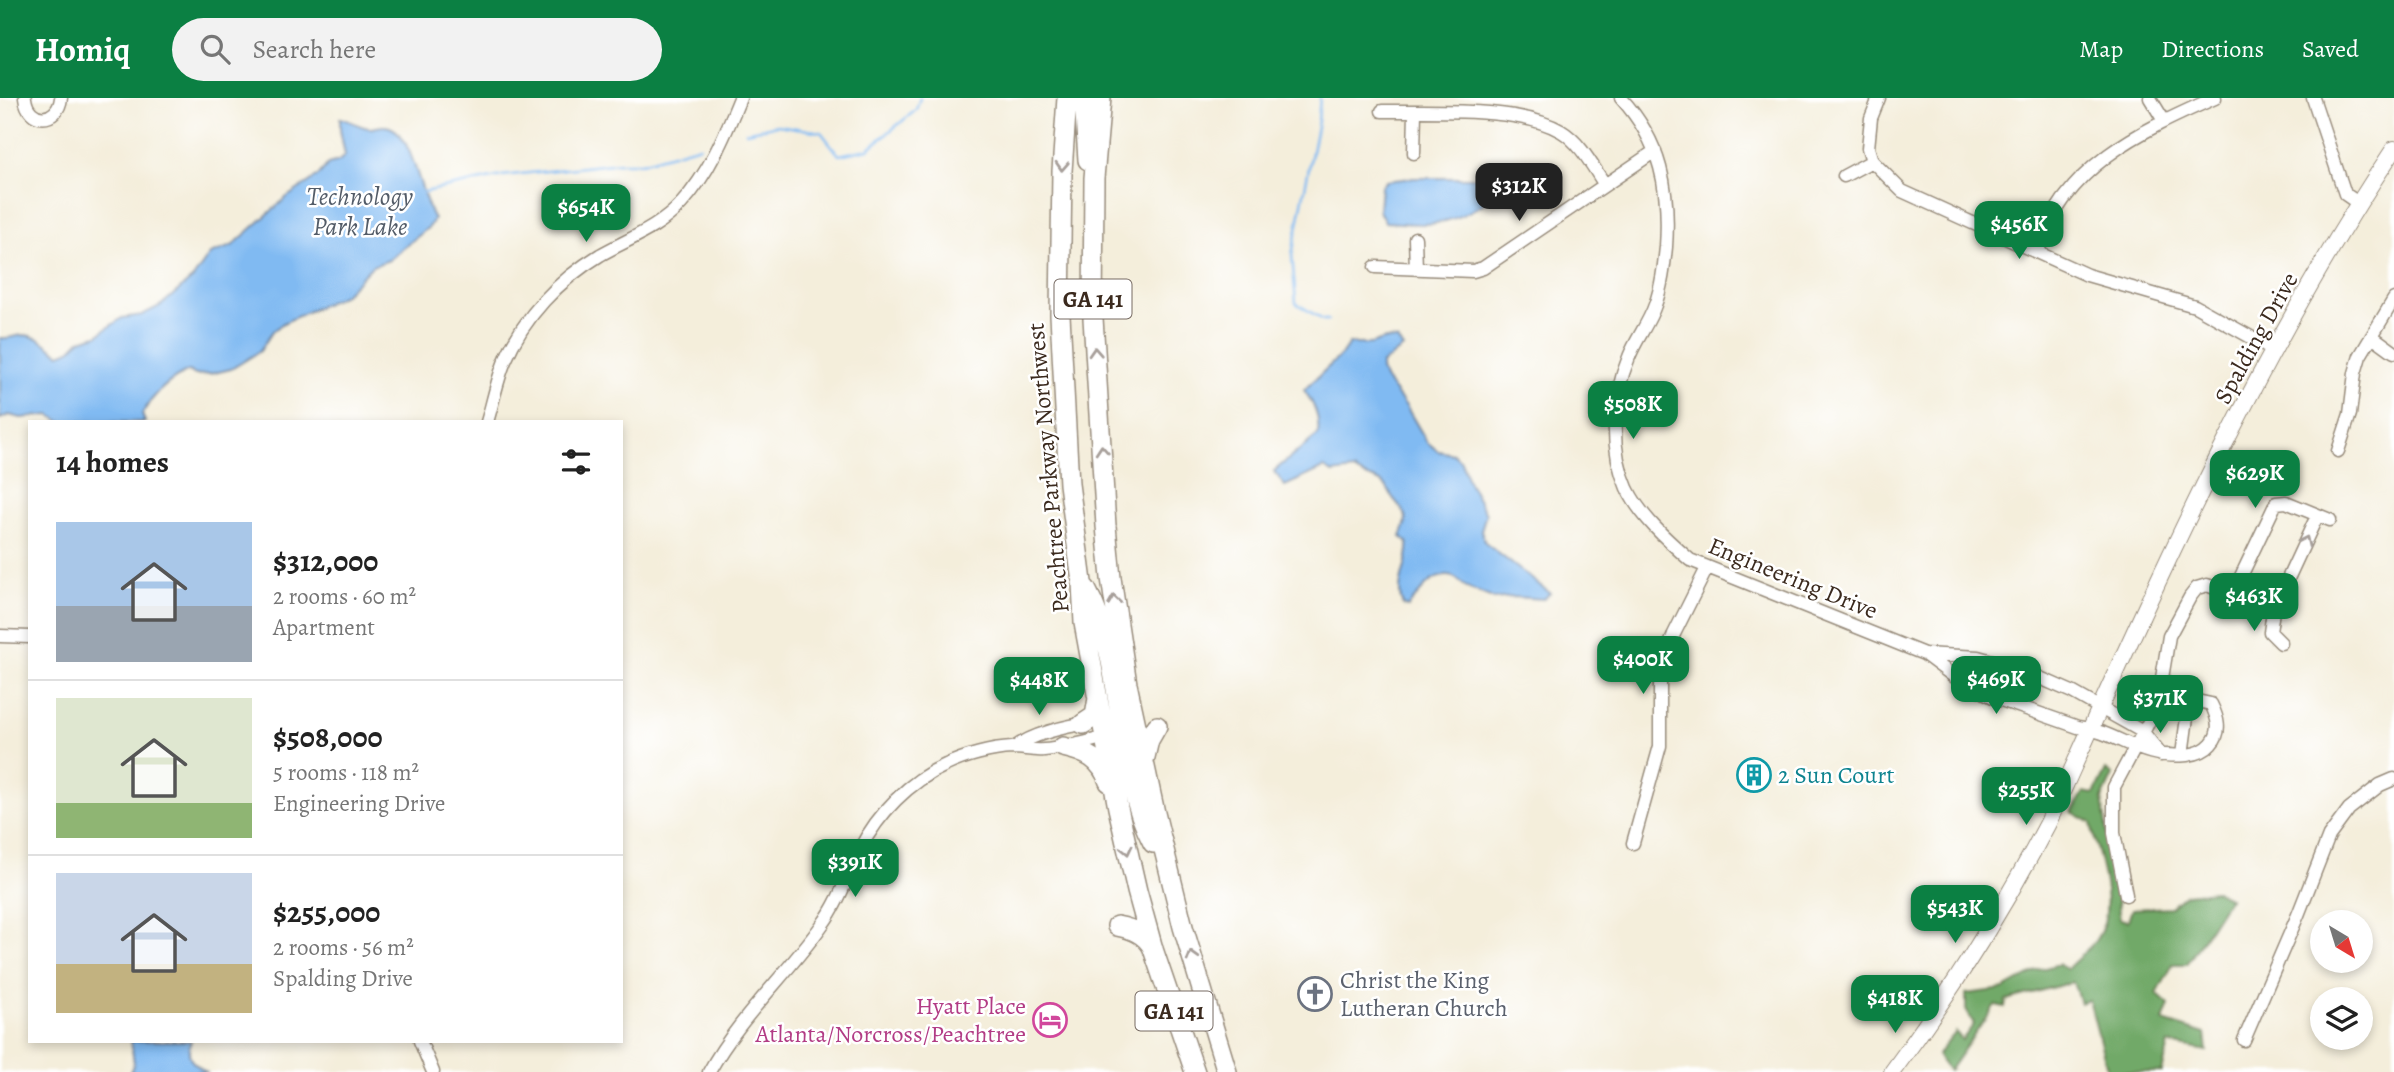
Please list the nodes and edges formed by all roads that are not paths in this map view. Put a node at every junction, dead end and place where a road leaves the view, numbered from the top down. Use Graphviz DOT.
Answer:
graph roads {
  1 [pos="25,98"];
  2 [pos="61,98"];
  3 [pos="740,98"];
  4 [pos="1067,98"];
  5 [pos="1084,98"];
  6 [pos="1101,98"];
  7 [pos="1621,98"];
  8 [pos="1879,98"];
  9 [pos="2150,98"];
  10 [pos="2215,98"];
  11 [pos="2313,98"];
  12 [pos="1382,111"];
  13 [pos="1415,112"];
  14 [pos="2164,121"];
  15 [pos="2394,149"];
  16 [pos="1655,151"];
  17 [pos="1414,153"];
  18 [pos="1872,161"];
  19 [pos="1844,176"];
  20 [pos="1094,178"];
  21 [pos="1605,185"];
  22 [pos="2358,203"];
  23 [pos="1415,238"];
  24 [pos="2038,251"];
  25 [pos="1375,267"];
  26 [pos="1416,269"];
  27 [pos="2394,299"];
  28 [pos="2372,337"];
  29 [pos="2274,350"];
  30 [pos="2394,352"];
  31 [pos="488,420"];
  32 [pos="2338,451"];
  33 [pos="1707,568"];
  34 [pos="1082,582"];
  35 [pos="2232,593"];
  36 [pos="2273,611"];
  37 [pos="0,636"];
  38 [pos="28,637"];
  39 [pos="2281,643"];
  40 [pos="1924,654"];
  41 [pos="1098,697"];
  42 [pos="2100,708"];
  43 [pos="1083,724"];
  44 [pos="1121,726"];
  45 [pos="1157,726"];
  46 [pos="2090,728"];
  47 [pos="2143,732"];
  48 [pos="1063,747"];
  49 [pos="1014,748"];
  50 [pos="2135,748"];
  51 [pos="2161,755"];
  52 [pos="2182,755"];
  53 [pos="1144,762"];
  54 [pos="2394,779"];
  55 [pos="1118,808"];
  56 [pos="1633,843"];
  57 [pos="1168,870"];
  58 [pos="1137,891"];
  59 [pos="2126,895"];
  60 [pos="1153,949"];
  61 [pos="2244,1040"];
  62 [pos="421,1043"];
  63 [pos="433,1072"];
  64 [pos="709,1072"];
  65 [pos="1195,1072"];
  66 [pos="1227,1072"];
  67 [pos="1892,1072"];
  1 -- 2 [label="street"];
  3 -- 31 [label="street"];
  4 -- 34 [label="highway, Peachtree Parkway Northwest / GA 141, one-way"];
  5 -- 20 [label="highway"];
  6 -- 20 [label="highway, Peachtree Parkway Northwest / GA 141"];
  7 -- 16 [label="street, Engineering Drive"];
  8 -- 18 [label="street"];
  9 -- 14 [label="street"];
  10 -- 14 [label="street"];
  11 -- 22 [label="street"];
  12 -- 13 [label="street"];
  13 -- 17 [label="street"];
  13 -- 21 [label="street"];
  14 -- 24 [label="street"];
  15 -- 22 [label="main road, Spalding Drive"];
  16 -- 21 [label="street"];
  16 -- 33 [label="street, Engineering Drive"];
  18 -- 19 [label="street"];
  18 -- 24 [label="street"];
  44 -- 20 [label="highway, Peachtree Parkway Northwest / GA 141, one-way"];
  21 -- 26 [label="street"];
  22 -- 29 [label="main road, Spalding Drive"];
  23 -- 26 [label="street"];
  24 -- 29 [label="street"];
  25 -- 26 [label="street"];
  27 -- 28 [label="street"];
  28 -- 30 [label="street"];
  28 -- 32 [label="street"];
  29 -- 42 [label="main road, Spalding Drive"];
  33 -- 40 [label="street, Engineering Drive"];
  33 -- 56 [label="street"];
  34 -- 41 [label="highway, Peachtree Parkway Northwest / GA 141"];
  34 -- 44 [label="highway"];
  35 -- 36 [label="street"];
  36 -- 35 [label="street, one-way"];
  35 -- 47 [label="street"];
  36 -- 39 [label="street"];
  37 -- 38 [label="street"];
  40 -- 42 [label="street, Engineering Drive"];
  40 -- 46 [label="street, Engineering Drive"];
  41 -- 43 [label="highway"];
  41 -- 44 [label="highway, Peachtree Parkway Northwest / GA 141"];
  42 -- 46 [label="main road, Spalding Drive"];
  42 -- 47 [label="street, Engineering Drive"];
  43 -- 44 [label="street"];
  43 -- 49 [label="street"];
  44 -- 48 [label="street"];
  44 -- 53 [label="highway, Peachtree Parkway Northwest / GA 141"];
  44 -- 55 [label="highway, Peachtree Parkway Northwest / GA 141"];
  44 -- 57 [label="highway"];
  45 -- 53 [label="highway"];
  46 -- 50 [label="street, Engineering Drive"];
  46 -- 67 [label="main road, Spalding Drive"];
  47 -- 50 [label="street"];
  47 -- 51 [label="street"];
  48 -- 49 [label="street"];
  48 -- 55 [label="highway"];
  49 -- 64 [label="street"];
  50 -- 51 [label="street, Engineering Drive"];
  50 -- 59 [label="street"];
  51 -- 52 [label="street, Engineering Drive"];
  53 -- 57 [label="highway, Peachtree Parkway Northwest / GA 141"];
  54 -- 61 [label="street"];
  55 -- 58 [label="highway, Peachtree Parkway Northwest / GA 141, one-way"];
  66 -- 57 [label="highway, Peachtree Parkway Northwest / GA 141, one-way"];
  58 -- 60 [label="highway, Peachtree Parkway Northwest / GA 141"];
  58 -- 60 [label="highway"];
  60 -- 65 [label="highway, Peachtree Parkway Northwest / GA 141"];
  62 -- 63 [label="street"];
}
